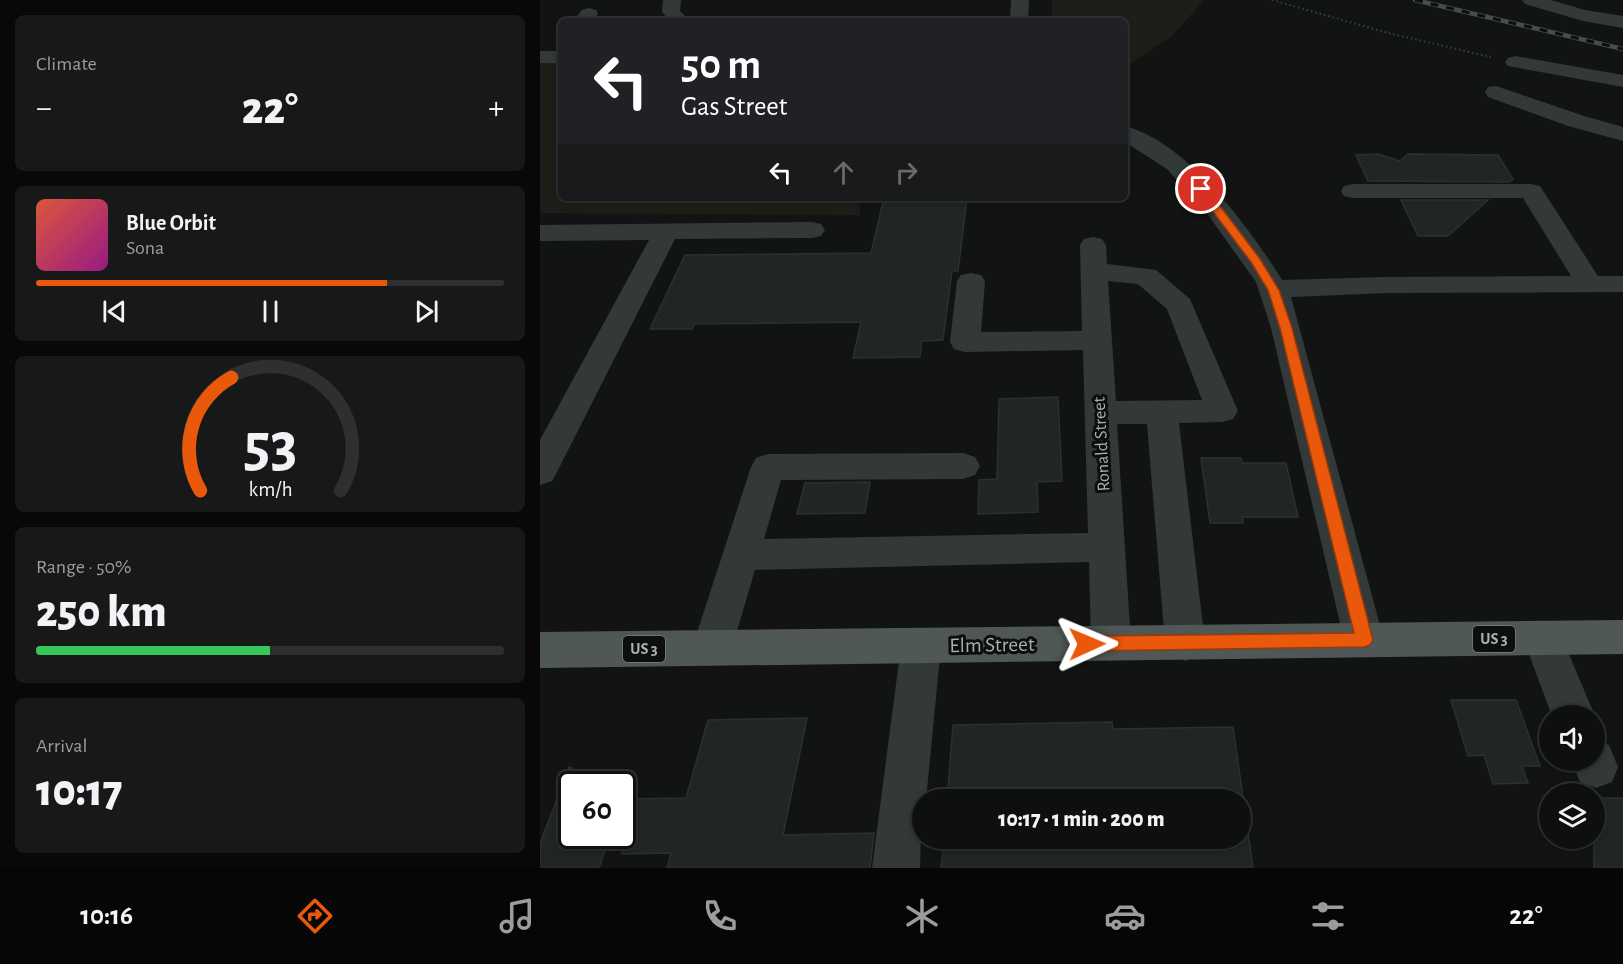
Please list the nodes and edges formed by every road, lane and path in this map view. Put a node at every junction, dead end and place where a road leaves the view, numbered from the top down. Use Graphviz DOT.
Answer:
graph roads {
  1 [pos="672,0"];
  2 [pos="1020,0"];
  3 [pos="1272,0"];
  4 [pos="1531,0"];
  5 [pos="1558,4"];
  6 [pos="678,18"];
  7 [pos="1019,18"];
  8 [pos="1623,22"];
  9 [pos="540,57"];
  10 [pos="558,57"];
  11 [pos="1515,62"];
  12 [pos="1623,81"];
  13 [pos="1496,92"];
  14 [pos="1128,134"];
  15 [pos="1623,134"];
  16 [pos="1353,191"];
  17 [pos="812,230"];
  18 [pos="666,232"];
  19 [pos="540,234"];
  20 [pos="971,281"];
  21 [pos="1590,284"];
  22 [pos="1623,284"];
  23 [pos="1274,290"];
  24 [pos="1097,340"];
  25 [pos="1162,412"];
  26 [pos="1100,413"];
  27 [pos="963,466"];
  28 [pos="540,472"];
  29 [pos="1106,547"];
  30 [pos="741,555"];
  31 [pos="1623,637"];
  32 [pos="1543,638"];
  33 [pos="1364,640"];
  34 [pos="1111,643"];
  35 [pos="1185,643"];
  36 [pos="921,646"];
  37 [pos="712,648"];
  38 [pos="540,651"];
  39 [pos="1570,705"];
  40 [pos="896,868"];
  1 -- 6 [label="street"];
  2 -- 7 [label="street"];
  3 -- 11 [label="path"];
  4 -- 5 [label="street"];
  5 -- 8 [label="street"];
  9 -- 10 [label="street"];
  11 -- 12 [label="street"];
  13 -- 15 [label="street"];
  14 -- 23 [label="street"];
  16 -- 21 [label="street"];
  17 -- 18 [label="street"];
  18 -- 19 [label="street"];
  18 -- 28 [label="street"];
  20 -- 24 [label="street"];
  21 -- 22 [label="street"];
  21 -- 23 [label="street"];
  23 -- 33 [label="street"];
  24 -- 25 [label="street, Ronald Street"];
  24 -- 26 [label="street, Ronald Street"];
  25 -- 26 [label="street"];
  25 -- 35 [label="street"];
  26 -- 29 [label="street, Ronald Street"];
  27 -- 30 [label="street"];
  29 -- 30 [label="street"];
  29 -- 34 [label="street, Ronald Street"];
  30 -- 37 [label="street"];
  31 -- 32 [label="main road, Elm Street / US 3"];
  32 -- 33 [label="main road, Elm Street / US 3"];
  32 -- 39 [label="street"];
  33 -- 35 [label="main road, Elm Street / US 3"];
  34 -- 35 [label="main road, Elm Street / US 3"];
  34 -- 36 [label="main road, Elm Street / US 3"];
  36 -- 37 [label="main road, Elm Street / US 3"];
  36 -- 40 [label="street"];
  37 -- 38 [label="main road, Elm Street / US 3"];
}
